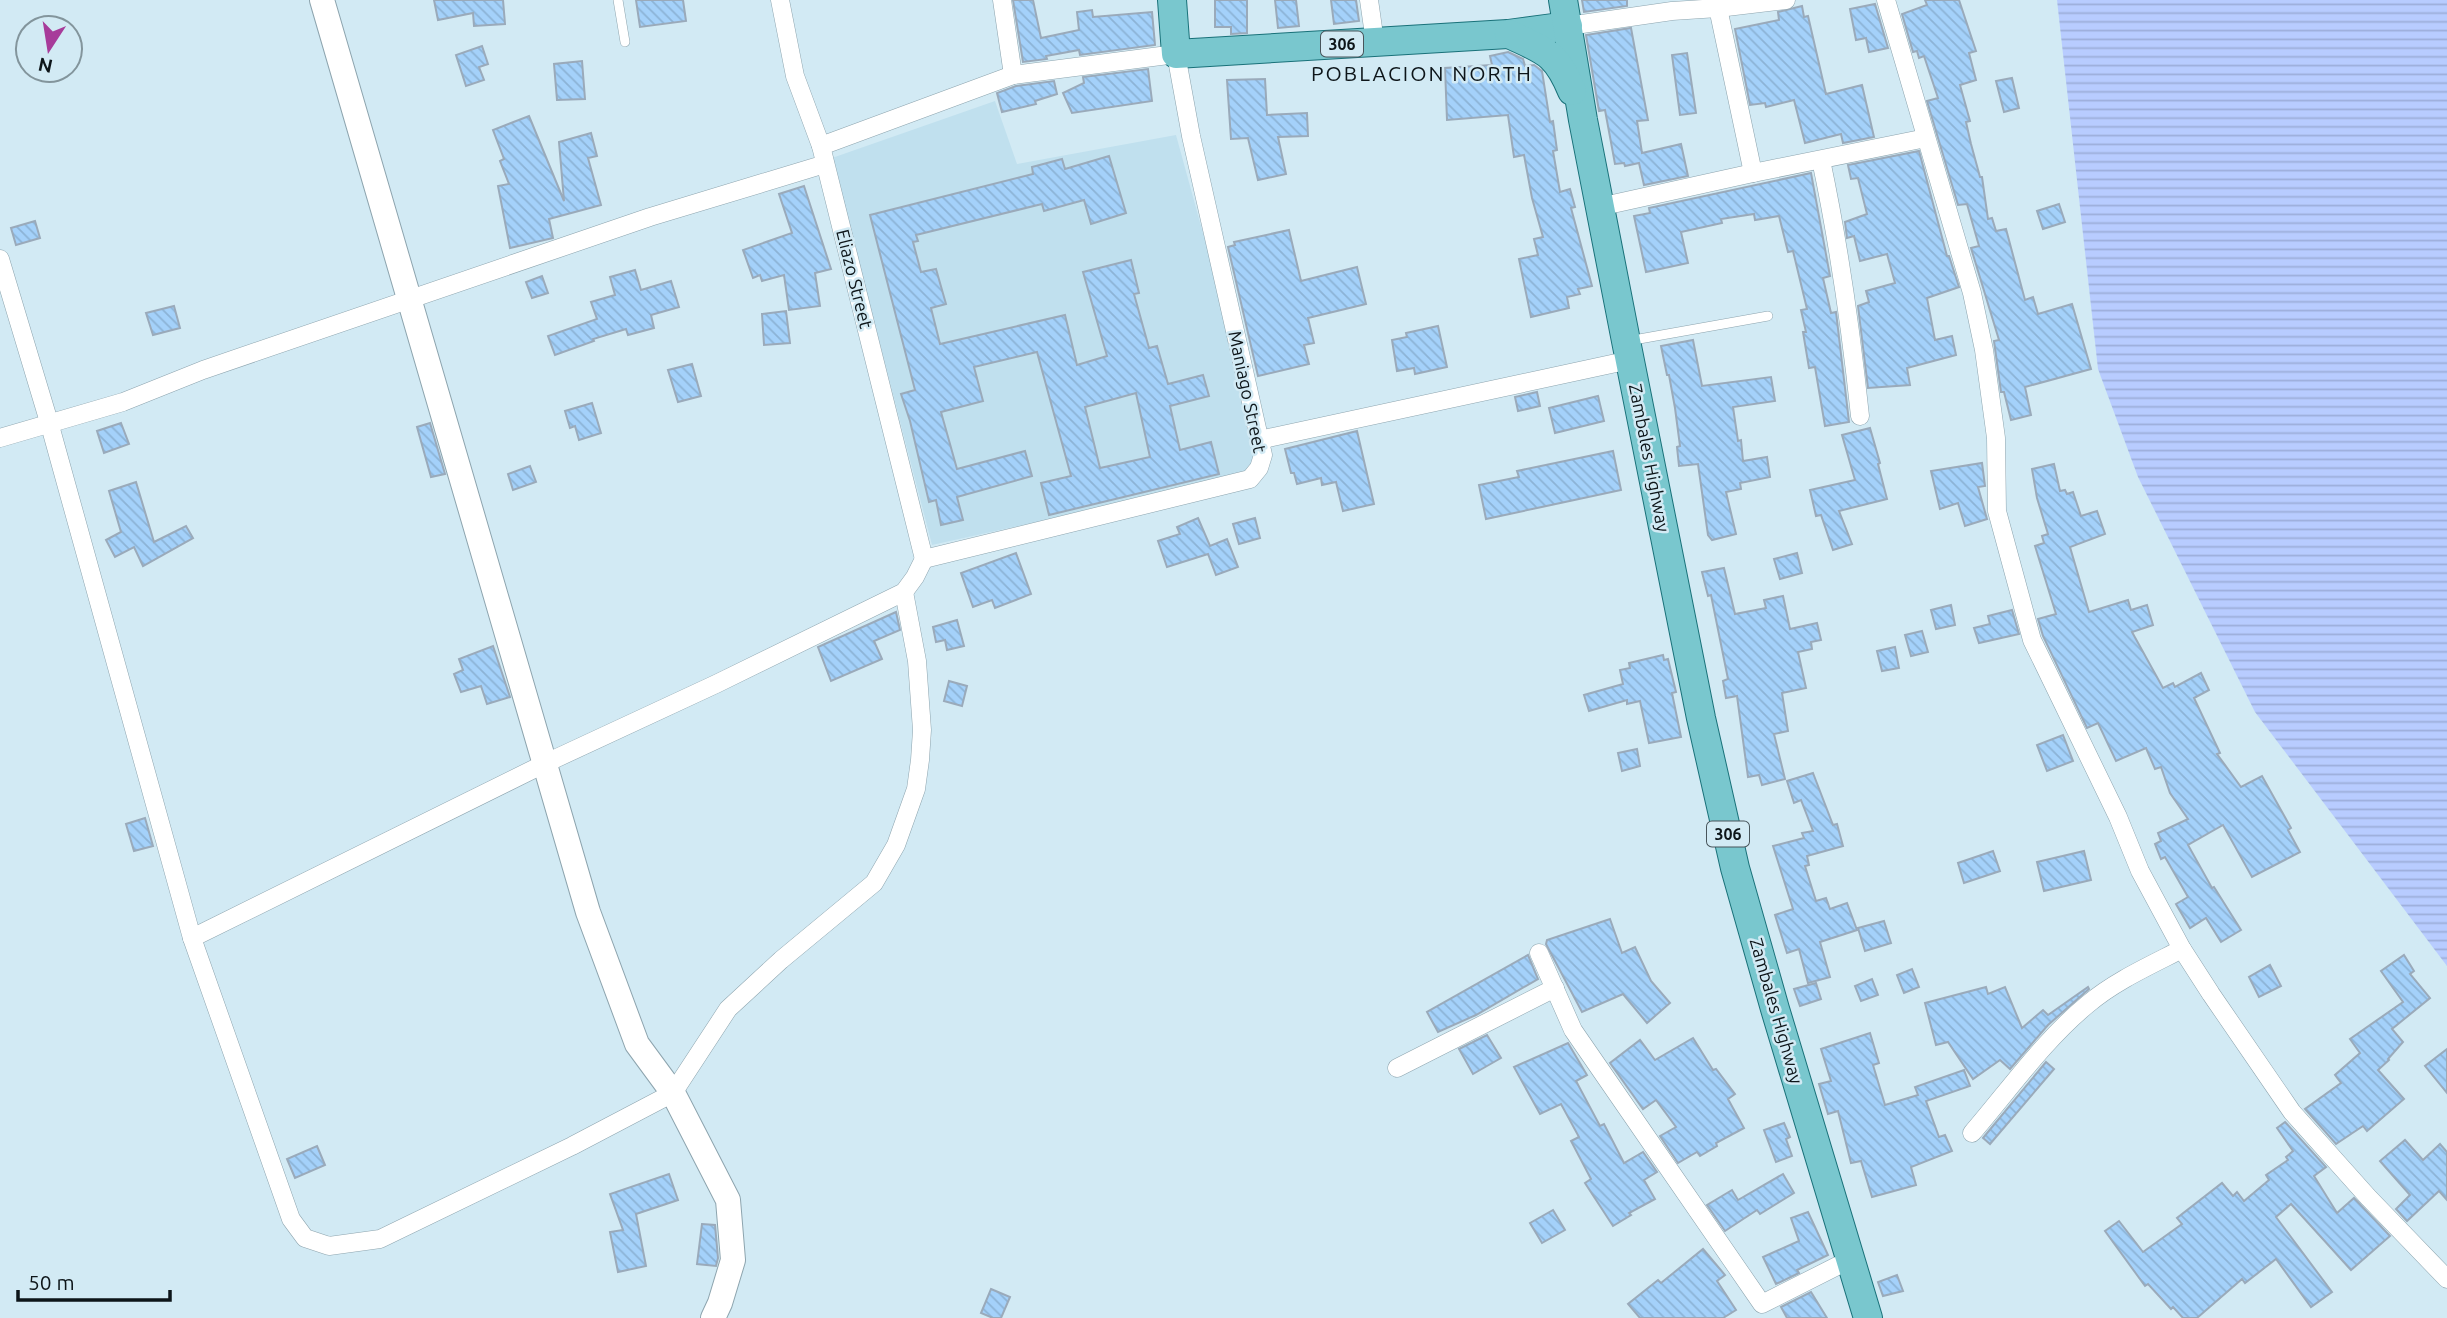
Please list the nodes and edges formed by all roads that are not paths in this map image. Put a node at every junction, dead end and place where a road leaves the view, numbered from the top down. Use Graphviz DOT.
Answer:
graph roads {
  1 [pos="322,0"];
  2 [pos="618,0"];
  3 [pos="780,0"];
  4 [pos="1002,0"];
  5 [pos="1172,0"];
  6 [pos="1369,0"];
  7 [pos="1786,0"];
  8 [pos="1886,0"];
  9 [pos="1670,5"];
  10 [pos="1718,8"];
  11 [pos="1566,13"];
  12 [pos="1508,34"];
  13 [pos="625,42"];
  14 [pos="1375,42"];
  15 [pos="1176,54"];
  16 [pos="1013,75"];
  17 [pos="1583,120"];
  18 [pos="1926,138"];
  19 [pos="823,155"];
  20 [pos="1821,160"];
  21 [pos="1753,173"];
  22 [pos="1599,207"];
  23 [pos="0,259"];
  24 [pos="410,300"];
  25 [pos="1768,316"];
  26 [pos="1628,350"];
  27 [pos="1860,416"];
  28 [pos="50,422"];
  29 [pos="0,438"];
  30 [pos="1259,440"];
  31 [pos="923,559"];
  32 [pos="904,592"];
  33 [pos="545,763"];
  34 [pos="192,938"];
  35 [pos="2182,949"];
  36 [pos="1539,953"];
  37 [pos="1555,988"];
  38 [pos="1397,1068"];
  39 [pos="673,1093"];
  40 [pos="1972,1133"];
  41 [pos="1851,1259"];
  42 [pos="2447,1279"];
  43 [pos="713,1318"];
  44 [pos="1868,1318"];
  1 -- 24 [label="street"];
  2 -- 13 [label="lane"];
  3 -- 19 [label="street, Eliazo Street"];
  4 -- 16 [label="street"];
  5 -- 15 [label="main road"];
  6 -- 14 [label="street"];
  7 -- 10 [label="street"];
  8 -- 18 [label="street"];
  9 -- 10 [label="street"];
  9 -- 11 [label="street"];
  10 -- 21 [label="street"];
  11 -- 12 [label="main road, 306"];
  11 -- 17 [label="main road, Zambales Highway / 306"];
  12 -- 14 [label="main road, 306"];
  12 -- 17 [label="main road, 306"];
  14 -- 15 [label="main road, 306"];
  15 -- 16 [label="street"];
  15 -- 30 [label="street, Maniago Street"];
  16 -- 19 [label="street"];
  17 -- 22 [label="main road, Zambales Highway / 306"];
  18 -- 20 [label="street"];
  18 -- 35 [label="street"];
  19 -- 24 [label="street"];
  19 -- 31 [label="street, Eliazo Street"];
  20 -- 21 [label="street"];
  20 -- 27 [label="street"];
  21 -- 22 [label="street"];
  22 -- 26 [label="main road, Zambales Highway / 306"];
  23 -- 28 [label="street"];
  24 -- 28 [label="street"];
  24 -- 33 [label="street"];
  25 -- 26 [label="lane"];
  26 -- 30 [label="street"];
  26 -- 41 [label="main road, Zambales Highway / 306"];
  28 -- 29 [label="street"];
  28 -- 34 [label="street"];
  30 -- 31 [label="street, Maniago Street"];
  31 -- 32 [label="street"];
  32 -- 33 [label="street"];
  32 -- 39 [label="street"];
  33 -- 34 [label="street"];
  33 -- 39 [label="street"];
  34 -- 39 [label="street"];
  35 -- 40 [label="street"];
  35 -- 42 [label="street"];
  36 -- 37 [label="street"];
  37 -- 38 [label="street"];
  37 -- 41 [label="street"];
  39 -- 43 [label="street"];
  41 -- 44 [label="main road, Zambales Highway / 306"];
}
